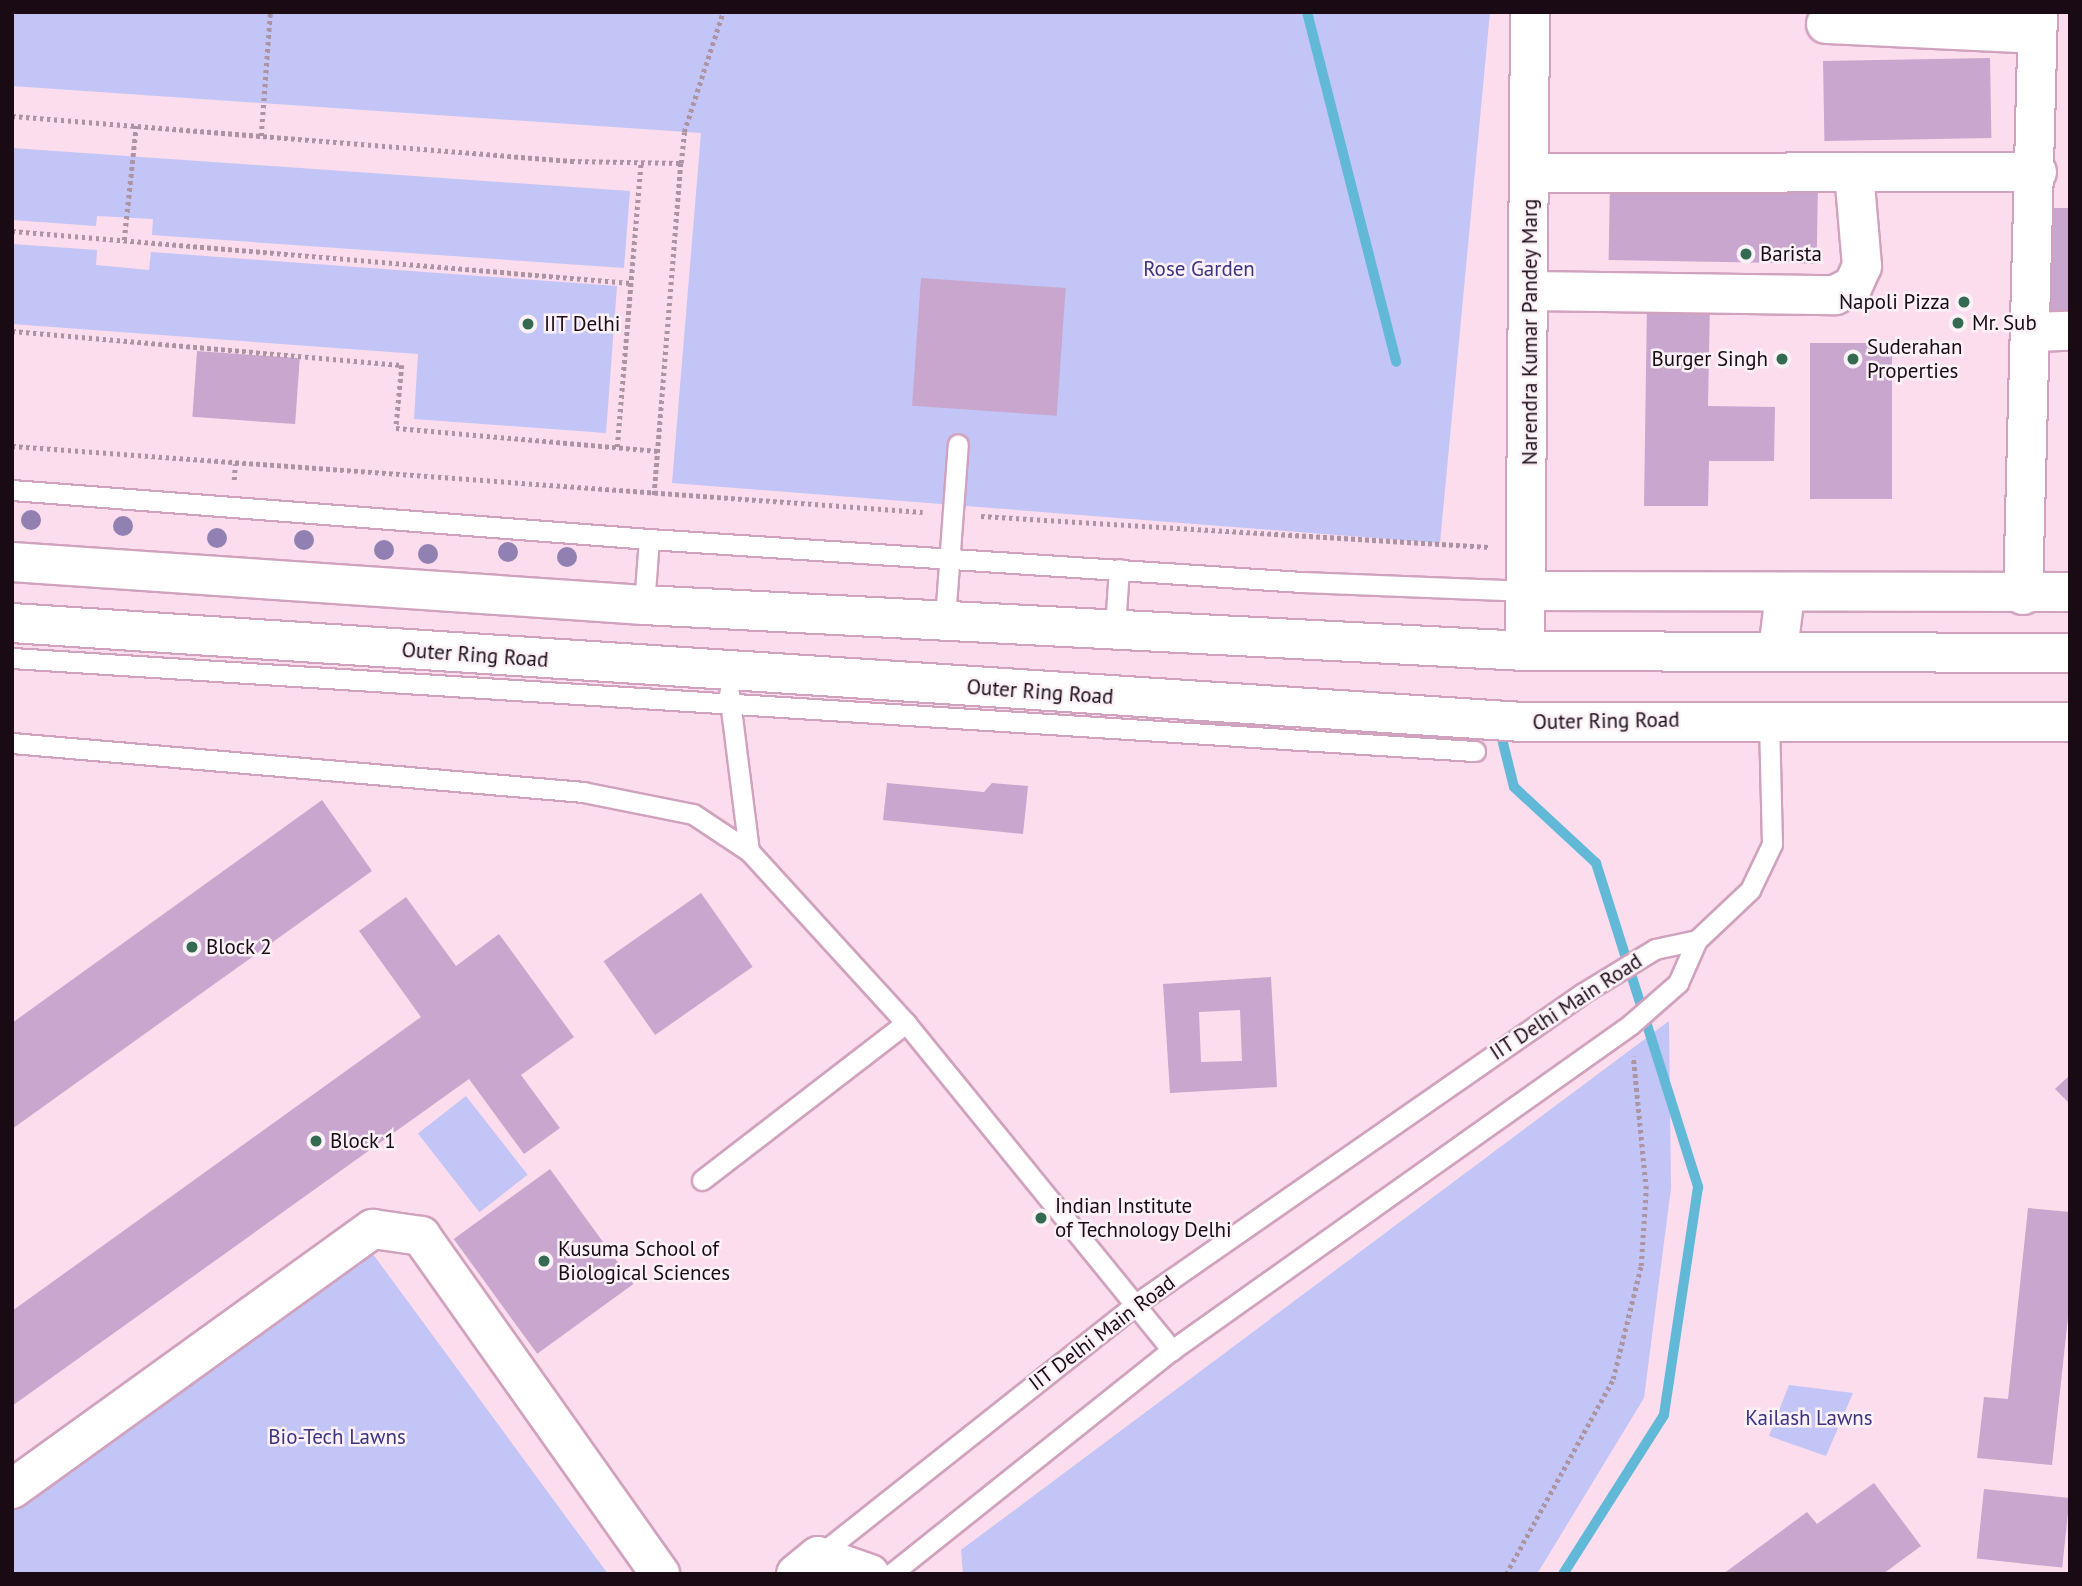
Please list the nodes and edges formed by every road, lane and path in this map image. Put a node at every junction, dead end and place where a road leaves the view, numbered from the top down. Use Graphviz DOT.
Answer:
graph roads {
  1 [pos="270,12"];
  2 [pos="723,12"];
  3 [pos="1530,12"];
  4 [pos="2037,23"];
  5 [pos="1826,24"];
  6 [pos="12,116"];
  7 [pos="135,126"];
  8 [pos="261,136"];
  9 [pos="641,163"];
  10 [pos="681,163"];
  11 [pos="1530,173"];
  12 [pos="1854,173"];
  13 [pos="2047,182"];
  14 [pos="12,231"];
  15 [pos="124,240"];
  16 [pos="631,283"];
  17 [pos="1531,291"];
  18 [pos="12,331"];
  19 [pos="2070,331"];
  20 [pos="2032,332"];
  21 [pos="958,444"];
  22 [pos="12,446"];
  23 [pos="617,447"];
  24 [pos="658,451"];
  25 [pos="12,490"];
  26 [pos="654,496"];
  27 [pos="932,513"];
  28 [pos="973,516"];
  29 [pos="649,539"];
  30 [pos="1529,550"];
  31 [pos="949,559"];
  32 [pos="12,562"];
  33 [pos="1119,569"];
  34 [pos="1529,590"];
  35 [pos="2070,592"];
  36 [pos="1785,593"];
  37 [pos="2023,595"];
  38 [pos="644,605"];
  39 [pos="945,619"];
  40 [pos="12,623"];
  41 [pos="1115,627"];
  42 [pos="1525,650"];
  43 [pos="1778,651"];
  44 [pos="2070,653"];
  45 [pos="12,658"];
  46 [pos="728,688"];
  47 [pos="1127,697"];
  48 [pos="1769,719"];
  49 [pos="2070,722"];
  50 [pos="1103,728"];
  51 [pos="12,743"];
  52 [pos="1475,751"];
  53 [pos="749,851"];
  54 [pos="1697,940"];
  55 [pos="906,1023"];
  56 [pos="1631,1024"];
  57 [pos="702,1181"];
  58 [pos="1137,1303"];
  59 [pos="1172,1350"];
  60 [pos="12,1489"];
  61 [pos="807,1565"];
  62 [pos="660,1574"];
  63 [pos="870,1574"];
  64 [pos="891,1574"];
  65 [pos="1506,1574"];
  1 -- 8 [label="path"];
  2 -- 10 [label="path"];
  3 -- 11 [label="main road, Narendra Kumar Pandey Marg"];
  4 -- 5 [label="main road"];
  4 -- 13 [label="main road"];
  6 -- 7 [label="path"];
  7 -- 8 [label="path"];
  7 -- 15 [label="path"];
  8 -- 9 [label="path"];
  9 -- 10 [label="path"];
  9 -- 16 [label="path"];
  10 -- 24 [label="path"];
  11 -- 12 [label="main road"];
  11 -- 17 [label="main road, Narendra Kumar Pandey Marg"];
  12 -- 13 [label="main road"];
  12 -- 17 [label="main road"];
  13 -- 20 [label="main road"];
  14 -- 15 [label="path"];
  15 -- 16 [label="path"];
  16 -- 23 [label="path"];
  17 -- 30 [label="main road, Narendra Kumar Pandey Marg"];
  18 -- 23 [label="path"];
  19 -- 20 [label="main road"];
  20 -- 37 [label="main road"];
  21 -- 31 [label="lane"];
  22 -- 26 [label="path"];
  23 -- 24 [label="path"];
  24 -- 26 [label="path"];
  25 -- 29 [label="lane"];
  26 -- 27 [label="path"];
  28 -- 30 [label="path"];
  29 -- 31 [label="lane"];
  29 -- 38 [label="lane"];
  30 -- 34 [label="main road, Narendra Kumar Pandey Marg"];
  31 -- 33 [label="lane"];
  31 -- 39 [label="lane"];
  32 -- 38 [label="main road"];
  33 -- 34 [label="lane"];
  33 -- 41 [label="lane"];
  34 -- 36 [label="main road"];
  34 -- 42 [label="main road, Narendra Kumar Pandey Marg"];
  35 -- 37 [label="main road"];
  36 -- 37 [label="main road"];
  36 -- 43 [label="main road"];
  38 -- 39 [label="main road"];
  39 -- 41 [label="main road"];
  40 -- 46 [label="main road, Outer Ring Road"];
  41 -- 42 [label="main road"];
  42 -- 43 [label="main road"];
  43 -- 44 [label="main road"];
  45 -- 46 [label="lane"];
  46 -- 47 [label="main road, Outer Ring Road"];
  46 -- 50 [label="lane"];
  46 -- 53 [label="lane"];
  47 -- 48 [label="main road, Outer Ring Road"];
  47 -- 50 [label="lane"];
  48 -- 49 [label="main road, Outer Ring Road"];
  48 -- 54 [label="lane"];
  50 -- 52 [label="lane"];
  51 -- 53 [label="lane"];
  53 -- 55 [label="lane"];
  54 -- 56 [label="lane, IIT Delhi Main Road"];
  54 -- 58 [label="lane, IIT Delhi Main Road"];
  55 -- 57 [label="lane"];
  55 -- 58 [label="lane"];
  56 -- 59 [label="lane, IIT Delhi Main Road"];
  56 -- 65 [label="path"];
  58 -- 59 [label="lane"];
  58 -- 61 [label="lane, IIT Delhi Main Road"];
  59 -- 64 [label="lane, IIT Delhi Main Road"];
  60 -- 62 [label="main road"];
  61 -- 63 [label="main road"];
}
